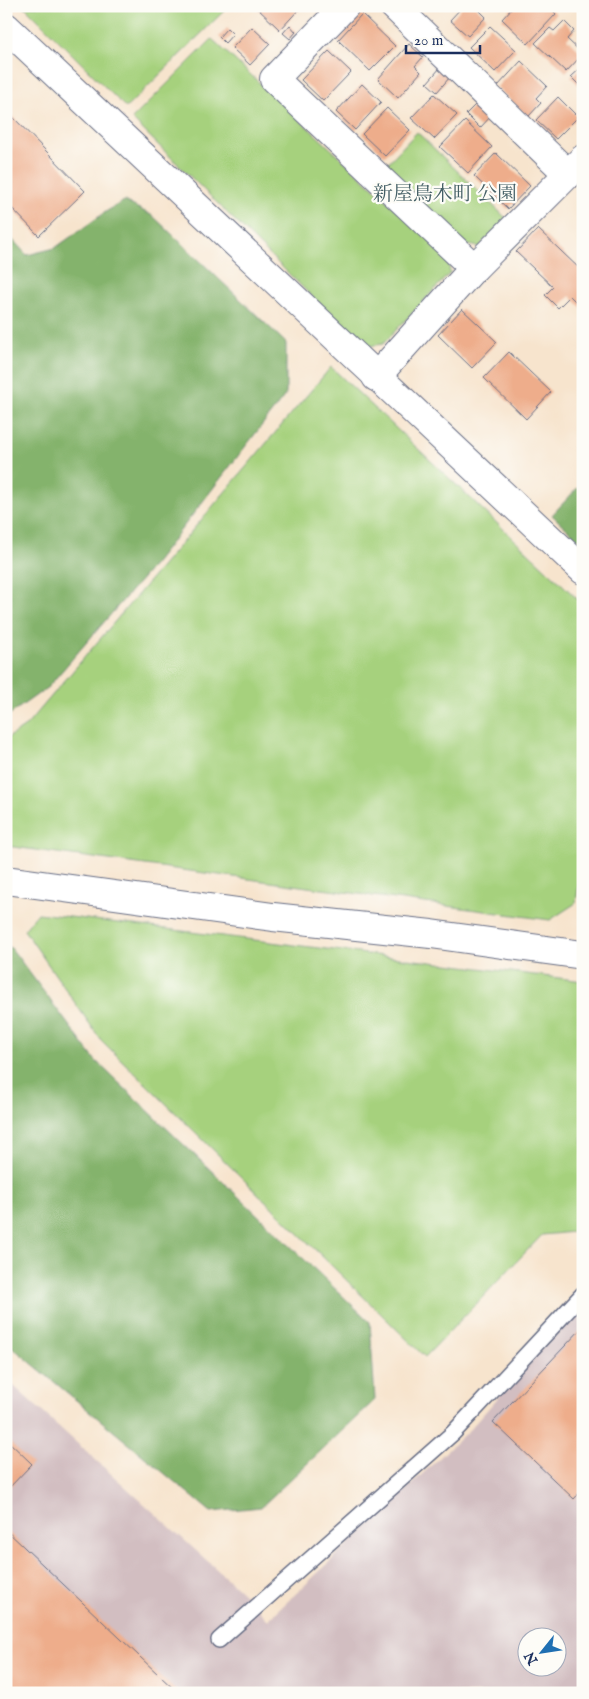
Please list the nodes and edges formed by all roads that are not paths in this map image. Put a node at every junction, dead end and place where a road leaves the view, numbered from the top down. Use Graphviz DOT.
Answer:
graph roads {
  1 [pos="345,6"];
  2 [pos="394,6"];
  3 [pos="6,27"];
  4 [pos="575,166"];
  5 [pos="474,268"];
  6 [pos="376,377"];
  7 [pos="583,570"];
  8 [pos="6,880"];
  9 [pos="583,955"];
  10 [pos="583,1294"];
  11 [pos="219,1640"];
  1 -- 5 [label="street"];
  2 -- 4 [label="street"];
  3 -- 6 [label="street"];
  4 -- 5 [label="street"];
  5 -- 6 [label="street"];
  6 -- 7 [label="street"];
  8 -- 9 [label="street"];
  10 -- 11 [label="lane"];
}
